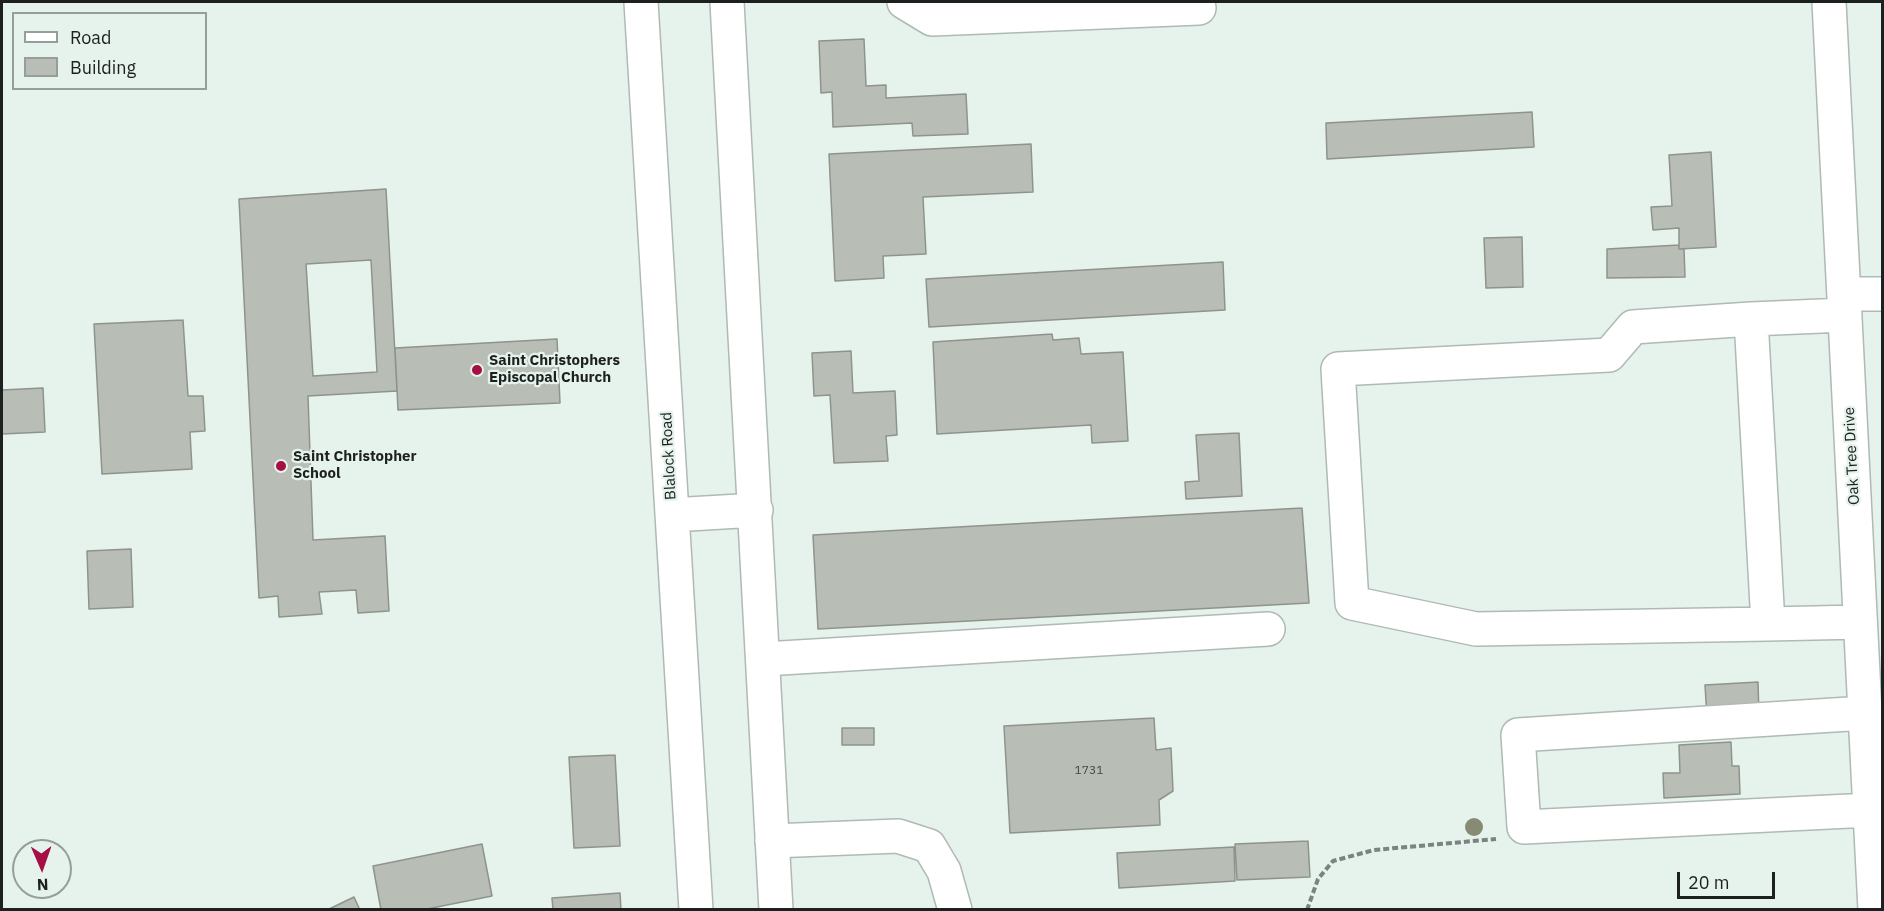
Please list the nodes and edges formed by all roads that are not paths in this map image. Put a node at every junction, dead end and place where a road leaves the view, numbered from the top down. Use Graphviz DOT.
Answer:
graph roads {
  1 [pos="641,2"];
  2 [pos="727,2"];
  3 [pos="904,2"];
  4 [pos="1829,2"];
  5 [pos="1199,8"];
  6 [pos="1882,294"];
  7 [pos="1844,305"];
  8 [pos="1751,319"];
  9 [pos="756,510"];
  10 [pos="672,515"];
  11 [pos="1860,622"];
  12 [pos="1768,624"];
  13 [pos="1268,629"];
  14 [pos="764,659"];
  15 [pos="1865,713"];
  16 [pos="1869,810"];
  17 [pos="772,841"];
  18 [pos="696,909"];
  19 [pos="776,909"];
  20 [pos="956,909"];
  21 [pos="1875,909"];
  1 -- 10 [label="main road, Blalock Road"];
  2 -- 9 [label="main road"];
  3 -- 5 [label="main road"];
  4 -- 7 [label="main road, Oak Tree Drive"];
  6 -- 7 [label="main road"];
  7 -- 8 [label="main road"];
  7 -- 11 [label="main road, Oak Tree Drive"];
  8 -- 12 [label="main road"];
  8 -- 12 [label="main road"];
  9 -- 10 [label="main road"];
  9 -- 14 [label="main road"];
  10 -- 18 [label="main road, Blalock Road"];
  11 -- 12 [label="main road"];
  11 -- 15 [label="main road, Oak Tree Drive"];
  13 -- 14 [label="main road"];
  14 -- 17 [label="main road"];
  15 -- 16 [label="main road, Oak Tree Drive"];
  15 -- 16 [label="main road"];
  16 -- 21 [label="main road, Oak Tree Drive"];
  17 -- 19 [label="main road"];
  17 -- 20 [label="main road"];
}
